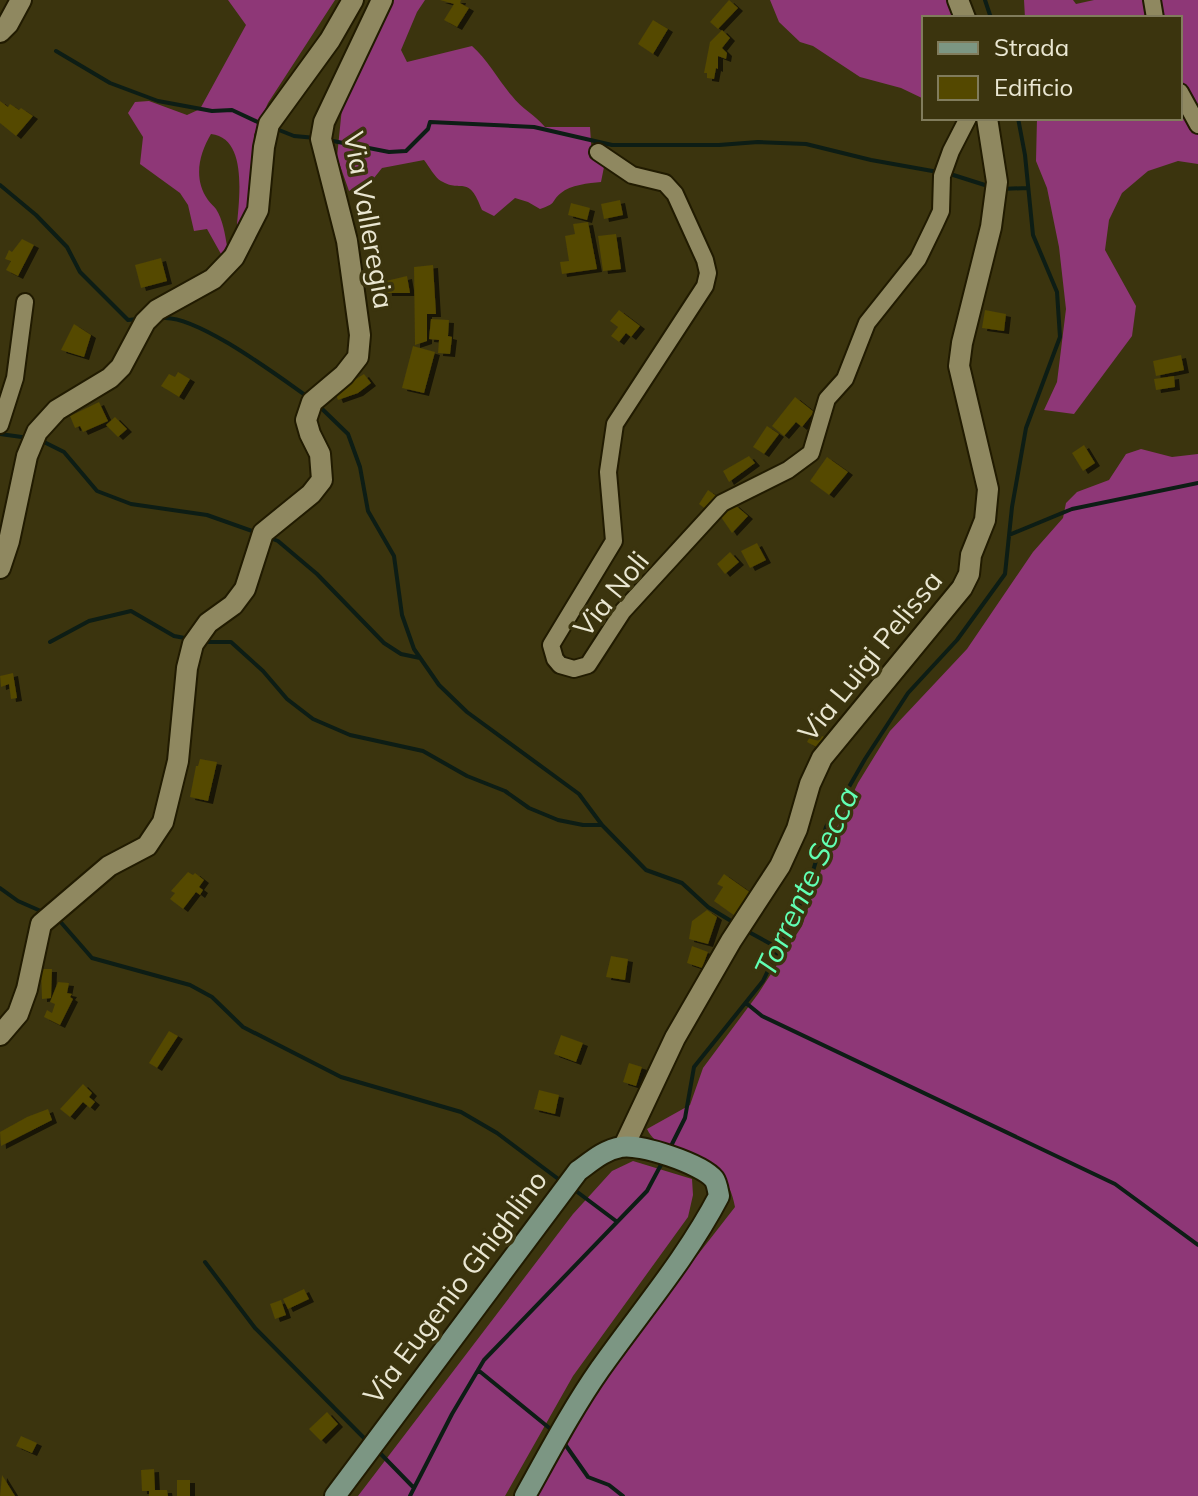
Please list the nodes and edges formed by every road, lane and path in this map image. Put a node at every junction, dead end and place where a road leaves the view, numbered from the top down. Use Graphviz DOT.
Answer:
graph roads {
  1 [pos="21,0"];
  2 [pos="353,0"];
  3 [pos="382,0"];
  4 [pos="0,32"];
  5 [pos="1182,96"];
  6 [pos="967,120"];
  7 [pos="987,120"];
  8 [pos="1198,125"];
  9 [pos="598,152"];
  10 [pos="25,302"];
  11 [pos="0,425"];
  12 [pos="6,511"];
  13 [pos="0,568"];
  14 [pos="0,1035"];
  15 [pos="634,1147"];
  16 [pos="335,1496"];
  17 [pos="525,1496"];
  1 -- 4 [label="street"];
  2 -- 12 [label="street"];
  3 -- 14 [label="street, Via Valleregia"];
  5 -- 8 [label="street"];
  6 -- 9 [label="street, Via Noli"];
  7 -- 15 [label="street, Via Luigi Pelissa"];
  10 -- 11 [label="street"];
  12 -- 13 [label="street"];
  15 -- 16 [label="main road, Via Eugenio Ghighlino"];
  15 -- 17 [label="main road"];
}
